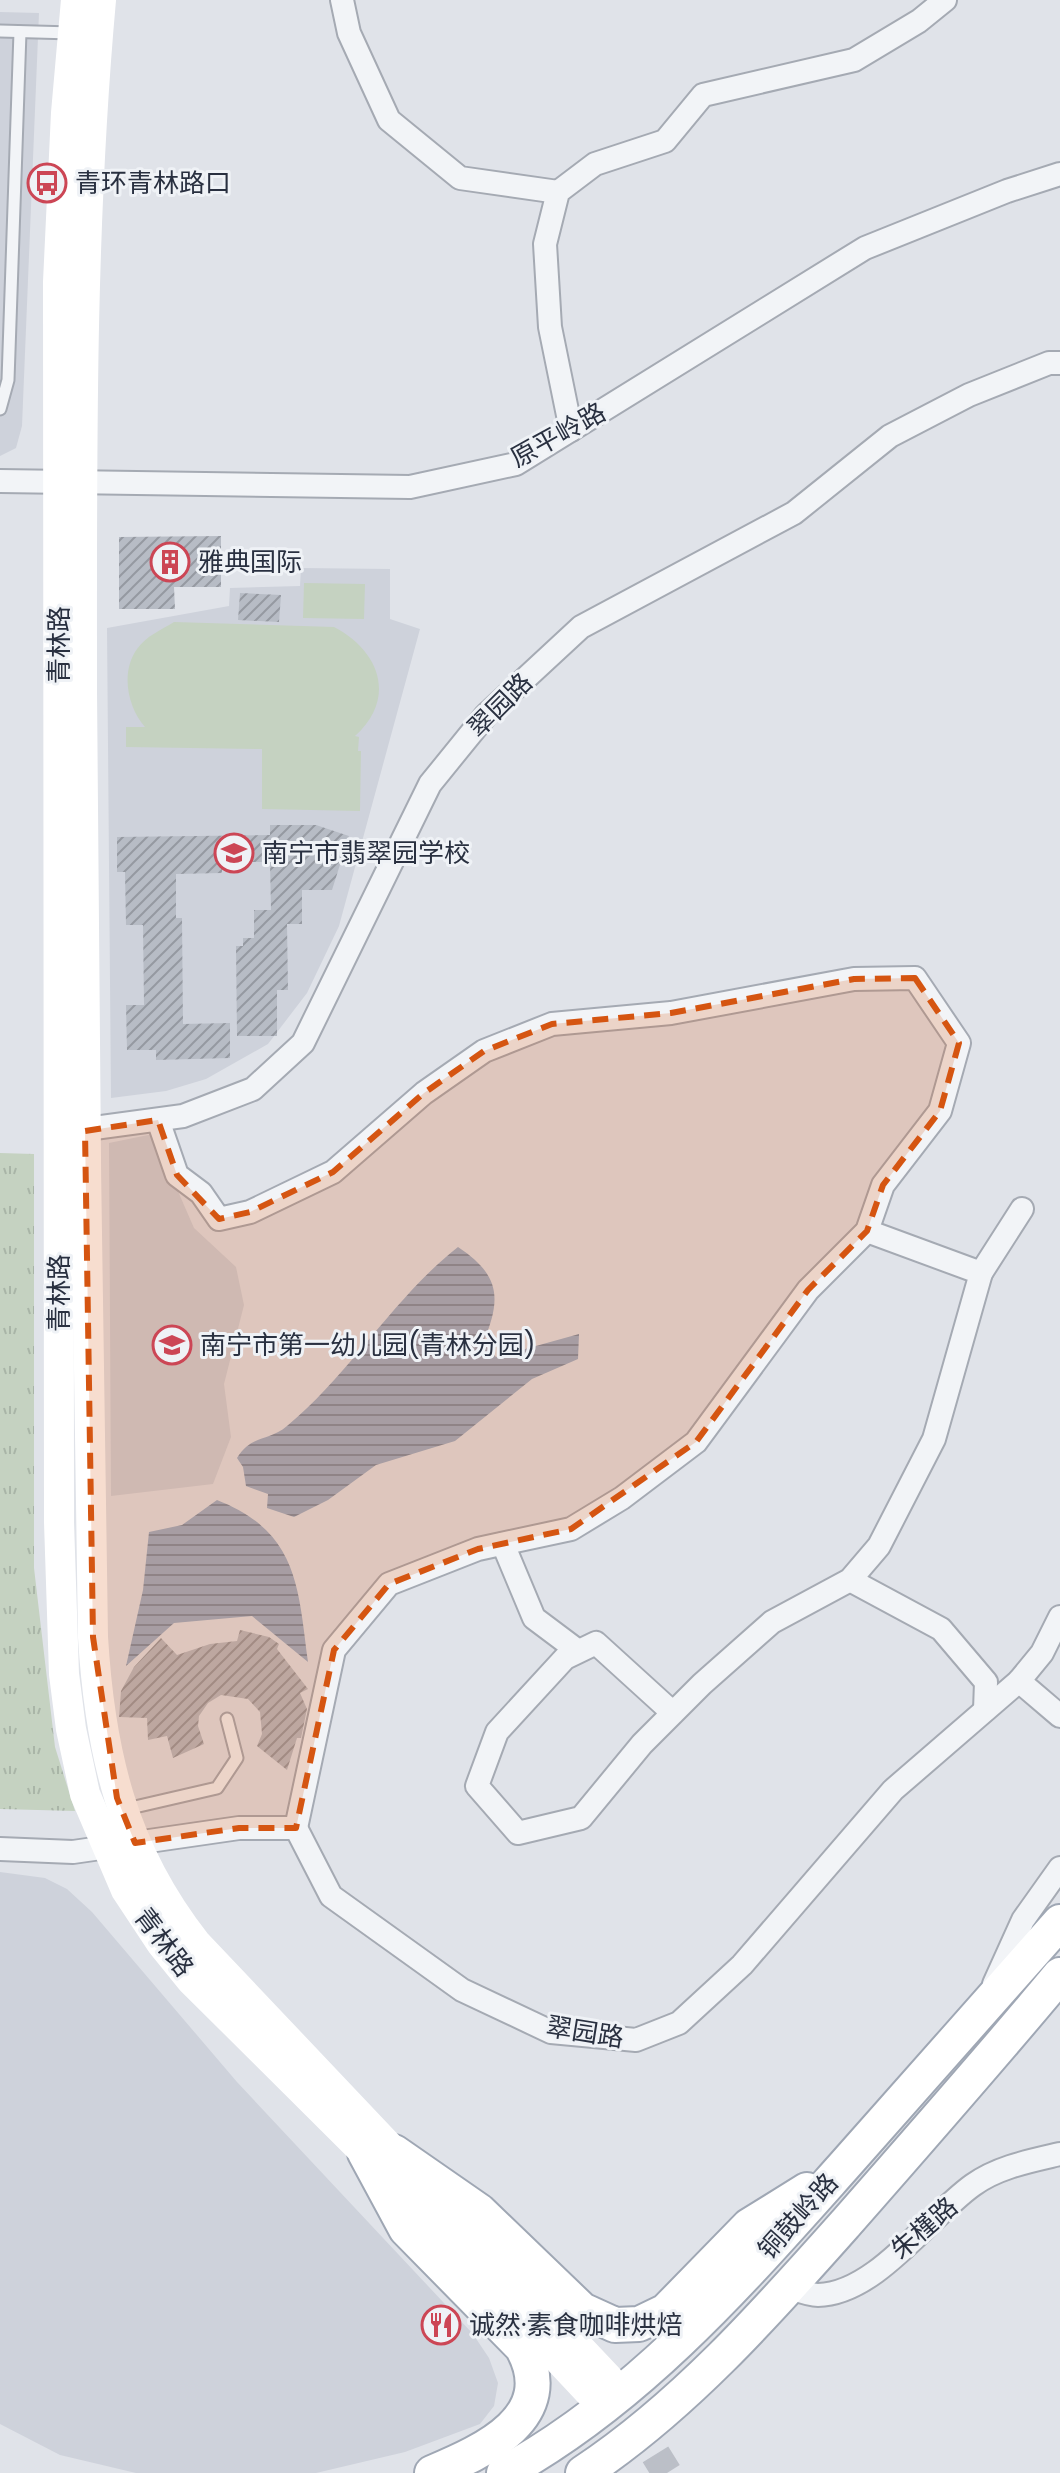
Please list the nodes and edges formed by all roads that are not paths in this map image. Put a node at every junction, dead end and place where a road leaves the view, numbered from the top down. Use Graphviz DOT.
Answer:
graph roads {
  1 [pos="76,0"];
  2 [pos="101,0"];
  3 [pos="342,0"];
  4 [pos="945,0"];
  5 [pos="0,31"];
  6 [pos="20,32"];
  7 [pos="73,33"];
  8 [pos="1060,174"];
  9 [pos="558,192"];
  10 [pos="1060,363"];
  11 [pos="0,409"];
  12 [pos="571,430"];
  13 [pos="0,481"];
  14 [pos="70,483"];
  15 [pos="158,1120"];
  16 [pos="72,1131"];
  17 [pos="1022,1209"];
  18 [pos="867,1231"];
  19 [pos="981,1273"];
  20 [pos="503,1544"];
  21 [pos="850,1580"];
  22 [pos="1060,1617"];
  23 [pos="578,1651"];
  24 [pos="1042,1653"];
  25 [pos="1060,1668"];
  26 [pos="1019,1681"];
  27 [pos="985,1710"];
  28 [pos="673,1713"];
  29 [pos="1060,1716"];
  30 [pos="227,1719"];
  31 [pos="122,1810"];
  32 [pos="296,1828"];
  33 [pos="120,1845"];
  34 [pos="0,1849"];
  35 [pos="1060,1868"];
  36 [pos="1060,1922"];
  37 [pos="1060,1975"];
  38 [pos="983,2009"];
  39 [pos="379,2152"];
  40 [pos="1060,2154"];
  41 [pos="841,2168"];
  42 [pos="788,2287"];
  43 [pos="599,2386"];
  44 [pos="432,2473"];
  45 [pos="504,2473"];
  46 [pos="583,2473"];
  1 -- 7 [label="main road, 青林路"];
  2 -- 14 [label="main road, 青林路"];
  3 -- 9 [label="street"];
  4 -- 9 [label="street"];
  5 -- 6 [label="lane"];
  6 -- 7 [label="lane"];
  6 -- 11 [label="lane"];
  7 -- 14 [label="main road, 青林路"];
  8 -- 12 [label="street, 原平岭路"];
  9 -- 12 [label="street"];
  10 -- 15 [label="street, 翠园路"];
  12 -- 14 [label="street, 原平岭路"];
  13 -- 14 [label="street, 原平岭路"];
  14 -- 16 [label="main road, 青林路"];
  15 -- 16 [label="street, 翠园路"];
  15 -- 18 [label="street"];
  16 -- 31 [label="main road, 青林路"];
  16 -- 33 [label="main road, 青林路"];
  17 -- 19 [label="street"];
  18 -- 19 [label="street"];
  18 -- 20 [label="street"];
  19 -- 21 [label="street"];
  20 -- 23 [label="street"];
  20 -- 32 [label="street"];
  21 -- 27 [label="street"];
  21 -- 28 [label="street"];
  22 -- 24 [label="street, 翠园路"];
  23 -- 28 [label="street"];
  23 -- 28 [label="street"];
  24 -- 25 [label="street"];
  24 -- 26 [label="street, 翠园路"];
  26 -- 27 [label="street, 翠园路"];
  26 -- 29 [label="street"];
  27 -- 32 [label="street, 翠园路"];
  30 -- 31 [label="lane"];
  31 -- 33 [label="main road, 青林路"];
  32 -- 33 [label="street"];
  33 -- 34 [label="street"];
  33 -- 39 [label="main road, 青林路"];
  35 -- 38 [label="street"];
  36 -- 38 [label="main road, 铜鼓岭路"];
  37 -- 42 [label="main road, 铜鼓岭路"];
  38 -- 41 [label="main road, 铜鼓岭路"];
  39 -- 41 [label="main road"];
  39 -- 43 [label="main road, 青林路"];
  39 -- 44 [label="main road"];
  40 -- 42 [label="street, 朱槿路"];
  41 -- 45 [label="main road, 铜鼓岭路"];
  42 -- 46 [label="main road, 铜鼓岭路"];
}
